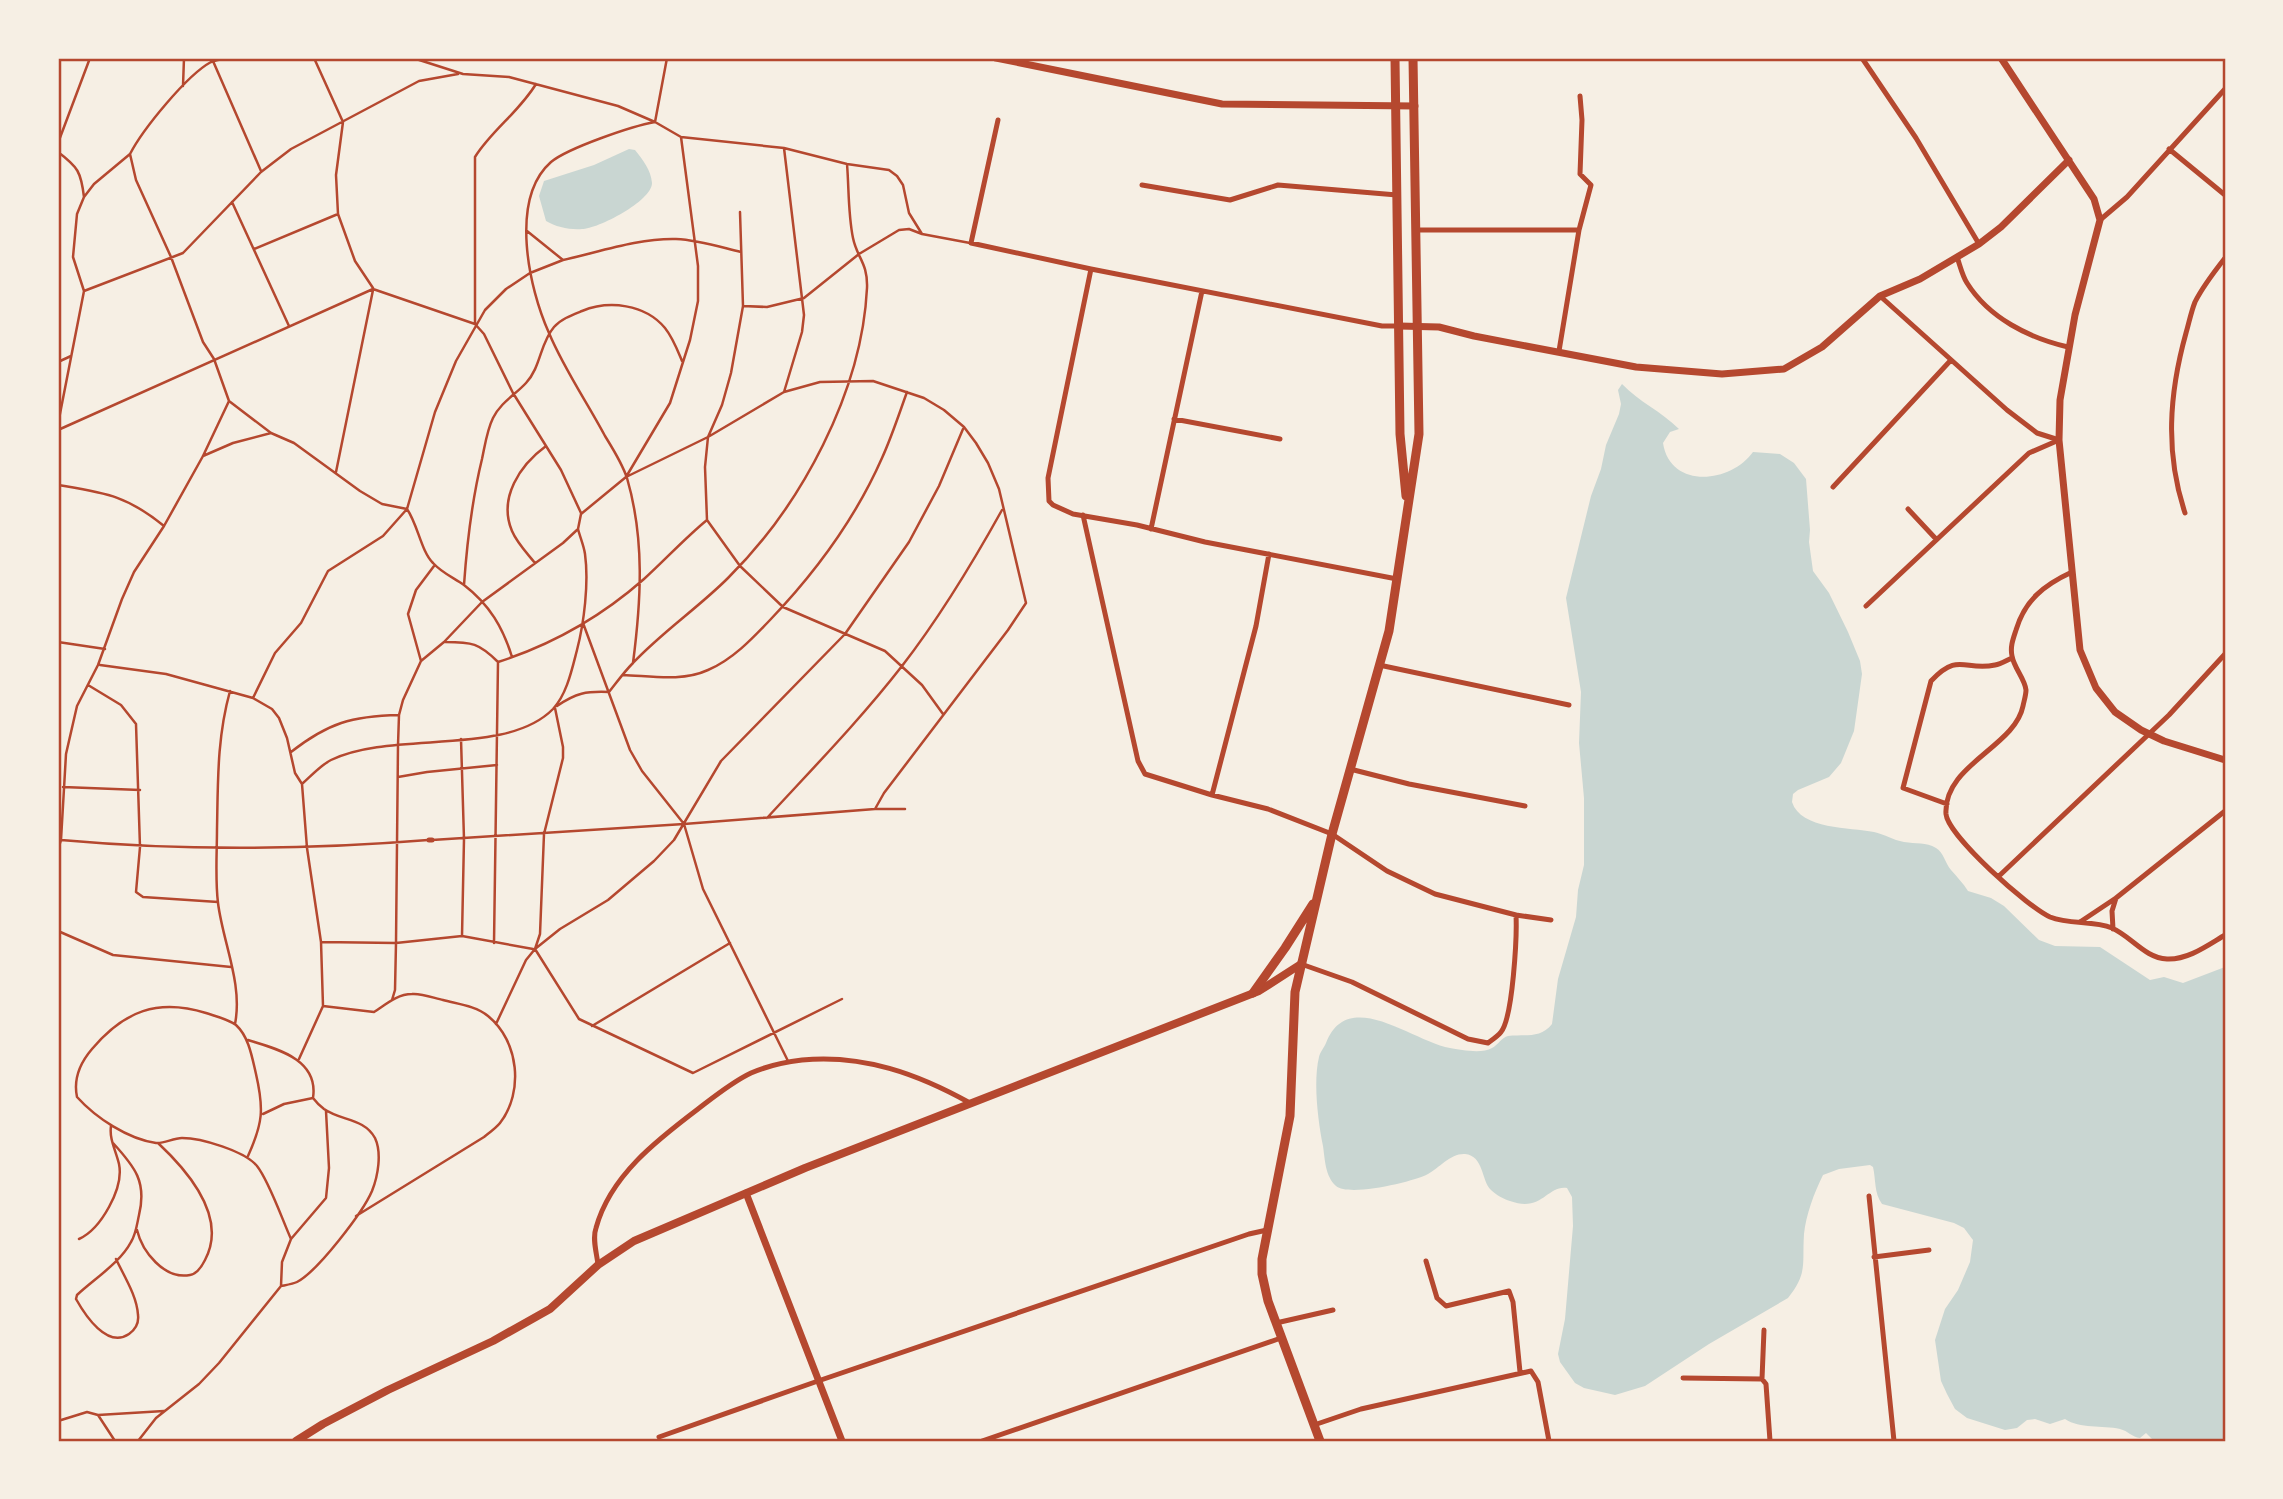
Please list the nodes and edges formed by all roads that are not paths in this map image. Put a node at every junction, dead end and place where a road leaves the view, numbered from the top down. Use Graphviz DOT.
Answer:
graph roads {
  1 [pos="90,58"];
  2 [pos="184,58"];
  3 [pos="233,58"];
  4 [pos="314,58"];
  5 [pos="413,58"];
  6 [pos="667,58"];
  7 [pos="996,58"];
  8 [pos="1395,58"];
  9 [pos="1413,58"];
  10 [pos="1862,58"];
  11 [pos="2001,58"];
  12 [pos="213,61"];
  13 [pos="463,74"];
  14 [pos="536,84"];
  15 [pos="183,88"];
  16 [pos="2225,89"];
  17 [pos="1580,96"];
  18 [pos="1415,106"];
  19 [pos="1395,107"];
  20 [pos="998,120"];
  21 [pos="343,122"];
  22 [pos="655,122"];
  23 [pos="681,137"];
  24 [pos="58,143"];
  25 [pos="784,148"];
  26 [pos="2169,149"];
  27 [pos="58,152"];
  28 [pos="130,154"];
  29 [pos="2069,160"];
  30 [pos="847,164"];
  31 [pos="261,172"];
  32 [pos="1142,185"];
  33 [pos="1397,195"];
  34 [pos="2225,195"];
  35 [pos="84,197"];
  36 [pos="232,202"];
  37 [pos="740,212"];
  38 [pos="338,214"];
  39 [pos="2100,220"];
  40 [pos="1416,230"];
  41 [pos="1579,230"];
  42 [pos="527,231"];
  43 [pos="922,234"];
  44 [pos="695,241"];
  45 [pos="971,243"];
  46 [pos="1979,244"];
  47 [pos="254,249"];
  48 [pos="742,253"];
  49 [pos="859,254"];
  50 [pos="171,257"];
  51 [pos="1957,257"];
  52 [pos="2225,258"];
  53 [pos="563,260"];
  54 [pos="1091,269"];
  55 [pos="530,273"];
  56 [pos="373,289"];
  57 [pos="84,291"];
  58 [pos="1202,292"];
  59 [pos="1880,296"];
  60 [pos="804,298"];
  61 [pos="743,306"];
  62 [pos="475,324"];
  63 [pos="289,326"];
  64 [pos="1399,326"];
  65 [pos="1418,327"];
  66 [pos="549,334"];
  67 [pos="2068,347"];
  68 [pos="1559,351"];
  69 [pos="71,356"];
  70 [pos="214,359"];
  71 [pos="1951,360"];
  72 [pos="682,361"];
  73 [pos="58,362"];
  74 [pos="849,380"];
  75 [pos="784,392"];
  76 [pos="513,393"];
  77 [pos="907,393"];
  78 [pos="229,401"];
  79 [pos="1174,419"];
  80 [pos="58,424"];
  81 [pos="964,427"];
  82 [pos="58,430"];
  83 [pos="271,433"];
  84 [pos="708,437"];
  85 [pos="1280,439"];
  86 [pos="2059,440"];
  87 [pos="546,446"];
  88 [pos="203,456"];
  89 [pos="336,472"];
  90 [pos="626,477"];
  91 [pos="58,485"];
  92 [pos="1832,487"];
  93 [pos="407,509"];
  94 [pos="1003,509"];
  95 [pos="1908,509"];
  96 [pos="1407,512"];
  97 [pos="2185,513"];
  98 [pos="581,514"];
  99 [pos="1083,515"];
  100 [pos="707,520"];
  101 [pos="164,526"];
  102 [pos="578,529"];
  103 [pos="1151,529"];
  104 [pos="1936,539"];
  105 [pos="1269,554"];
  106 [pos="535,563"];
  107 [pos="435,565"];
  108 [pos="740,566"];
  109 [pos="2072,572"];
  110 [pos="1398,579"];
  111 [pos="642,581"];
  112 [pos="464,585"];
  113 [pos="482,601"];
  114 [pos="1866,606"];
  115 [pos="783,607"];
  116 [pos="583,623"];
  117 [pos="845,634"];
  118 [pos="58,642"];
  119 [pos="444,642"];
  120 [pos="105,649"];
  121 [pos="2225,654"];
  122 [pos="512,657"];
  123 [pos="2012,657"];
  124 [pos="421,661"];
  125 [pos="498,662"];
  126 [pos="633,663"];
  127 [pos="99,665"];
  128 [pos="903,665"];
  129 [pos="1379,665"];
  130 [pos="623,675"];
  131 [pos="88,685"];
  132 [pos="230,691"];
  133 [pos="610,692"];
  134 [pos="253,698"];
  135 [pos="1569,705"];
  136 [pos="554,708"];
  137 [pos="943,714"];
  138 [pos="399,715"];
  139 [pos="2149,734"];
  140 [pos="496,735"];
  141 [pos="461,739"];
  142 [pos="398,745"];
  143 [pos="291,752"];
  144 [pos="2225,760"];
  145 [pos="497,765"];
  146 [pos="462,769"];
  147 [pos="1350,769"];
  148 [pos="398,777"];
  149 [pos="302,784"];
  150 [pos="63,788"];
  151 [pos="140,790"];
  152 [pos="1212,795"];
  153 [pos="1948,804"];
  154 [pos="1525,806"];
  155 [pos="875,809"];
  156 [pos="905,809"];
  157 [pos="2225,811"];
  158 [pos="767,818"];
  159 [pos="684,824"];
  160 [pos="544,834"];
  161 [pos="1332,834"];
  162 [pos="497,836"];
  163 [pos="464,839"];
  164 [pos="61,840"];
  165 [pos="398,843"];
  166 [pos="140,847"];
  167 [pos="307,848"];
  168 [pos="58,849"];
  169 [pos="217,849"];
  170 [pos="1998,877"];
  171 [pos="1318,896"];
  172 [pos="2116,898"];
  173 [pos="218,902"];
  174 [pos="1516,915"];
  175 [pos="1551,920"];
  176 [pos="2080,922"];
  177 [pos="2113,929"];
  178 [pos="58,931"];
  179 [pos="462,936"];
  180 [pos="2225,936"];
  181 [pos="321,942"];
  182 [pos="396,943"];
  183 [pos="494,943"];
  184 [pos="731,943"];
  185 [pos="535,949"];
  186 [pos="1301,964"];
  187 [pos="231,967"];
  188 [pos="1253,993"];
  189 [pos="392,999"];
  190 [pos="842,999"];
  191 [pos="323,1006"];
  192 [pos="235,1024"];
  193 [pos="496,1024"];
  194 [pos="592,1026"];
  195 [pos="775,1032"];
  196 [pos="247,1039"];
  197 [pos="299,1059"];
  198 [pos="789,1062"];
  199 [pos="313,1098"];
  200 [pos="972,1104"];
  201 [pos="326,1111"];
  202 [pos="263,1114"];
  203 [pos="111,1124"];
  204 [pos="113,1143"];
  205 [pos="158,1143"];
  206 [pos="248,1156"];
  207 [pos="746,1193"];
  208 [pos="1869,1196"];
  209 [pos="356,1216"];
  210 [pos="136,1229"];
  211 [pos="1267,1230"];
  212 [pos="79,1239"];
  213 [pos="291,1239"];
  214 [pos="1929,1250"];
  215 [pos="1874,1257"];
  216 [pos="116,1259"];
  217 [pos="1426,1261"];
  218 [pos="598,1265"];
  219 [pos="281,1286"];
  220 [pos="1333,1310"];
  221 [pos="1276,1323"];
  222 [pos="1764,1330"];
  223 [pos="1281,1338"];
  224 [pos="1520,1372"];
  225 [pos="1683,1378"];
  226 [pos="1762,1379"];
  227 [pos="818,1381"];
  228 [pos="164,1411"];
  229 [pos="98,1415"];
  230 [pos="58,1421"];
  231 [pos="1314,1425"];
  232 [pos="659,1437"];
  233 [pos="115,1441"];
  234 [pos="138,1441"];
  235 [pos="296,1441"];
  236 [pos="842,1441"];
  237 [pos="982,1441"];
  238 [pos="1320,1441"];
  239 [pos="1549,1441"];
  240 [pos="1770,1441"];
  241 [pos="1894,1441"];
  1 -- 24 [label="lane"];
  2 -- 15 [label="lane"];
  3 -- 12 [label="lane"];
  4 -- 21 [label="lane"];
  5 -- 13 [label="lane"];
  6 -- 22 [label="lane"];
  7 -- 19 [label="street"];
  8 -- 19 [label="main road"];
  9 -- 18 [label="main road"];
  10 -- 46 [label="street"];
  11 -- 29 [label="street"];
  12 -- 15 [label="lane"];
  12 -- 31 [label="lane"];
  13 -- 14 [label="lane"];
  13 -- 21 [label="lane"];
  14 -- 22 [label="lane"];
  14 -- 62 [label="lane"];
  15 -- 28 [label="lane"];
  16 -- 26 [label="street"];
  17 -- 41 [label="street"];
  18 -- 19 [label="street"];
  18 -- 40 [label="main road"];
  19 -- 33 [label="main road"];
  20 -- 45 [label="street"];
  21 -- 31 [label="lane"];
  21 -- 38 [label="lane"];
  22 -- 23 [label="lane"];
  22 -- 42 [label="lane"];
  23 -- 25 [label="lane"];
  23 -- 44 [label="lane"];
  25 -- 30 [label="lane"];
  25 -- 60 [label="lane"];
  26 -- 34 [label="street"];
  26 -- 39 [label="street"];
  27 -- 35 [label="lane"];
  28 -- 35 [label="lane"];
  28 -- 50 [label="lane"];
  29 -- 39 [label="street"];
  29 -- 46 [label="street"];
  30 -- 43 [label="lane"];
  30 -- 49 [label="lane"];
  31 -- 36 [label="lane"];
  32 -- 33 [label="street"];
  33 -- 64 [label="main road"];
  35 -- 57 [label="lane"];
  36 -- 47 [label="lane"];
  36 -- 50 [label="lane"];
  37 -- 48 [label="lane"];
  38 -- 47 [label="lane"];
  38 -- 56 [label="lane"];
  39 -- 67 [label="street"];
  40 -- 41 [label="street"];
  40 -- 65 [label="main road"];
  41 -- 68 [label="street"];
  42 -- 53 [label="lane"];
  42 -- 55 [label="lane"];
  43 -- 45 [label="lane"];
  43 -- 49 [label="lane"];
  44 -- 48 [label="lane"];
  44 -- 53 [label="lane"];
  44 -- 72 [label="lane"];
  45 -- 54 [label="street"];
  46 -- 51 [label="street"];
  47 -- 63 [label="lane"];
  48 -- 61 [label="lane"];
  49 -- 60 [label="lane"];
  49 -- 74 [label="lane"];
  50 -- 57 [label="lane"];
  50 -- 70 [label="lane"];
  51 -- 59 [label="street"];
  51 -- 67 [label="street"];
  52 -- 97 [label="street"];
  53 -- 55 [label="lane"];
  54 -- 58 [label="street"];
  54 -- 99 [label="street"];
  55 -- 62 [label="lane"];
  55 -- 66 [label="lane"];
  56 -- 62 [label="lane"];
  56 -- 63 [label="lane"];
  56 -- 89 [label="lane"];
  57 -- 69 [label="lane"];
  58 -- 64 [label="street"];
  58 -- 79 [label="street"];
  59 -- 68 [label="street"];
  59 -- 71 [label="street"];
  60 -- 61 [label="lane"];
  60 -- 75 [label="lane"];
  61 -- 84 [label="lane"];
  62 -- 76 [label="lane"];
  62 -- 93 [label="lane"];
  63 -- 70 [label="lane"];
  64 -- 65 [label="street"];
  64 -- 96 [label="main road"];
  65 -- 68 [label="street"];
  65 -- 96 [label="main road"];
  66 -- 72 [label="lane"];
  66 -- 76 [label="lane"];
  66 -- 90 [label="lane"];
  67 -- 86 [label="street"];
  69 -- 73 [label="lane"];
  69 -- 80 [label="lane"];
  70 -- 78 [label="lane"];
  70 -- 82 [label="lane"];
  71 -- 86 [label="street"];
  71 -- 92 [label="street"];
  72 -- 90 [label="lane"];
  74 -- 75 [label="lane"];
  74 -- 77 [label="lane"];
  74 -- 108 [label="lane"];
  75 -- 84 [label="lane"];
  76 -- 87 [label="lane"];
  76 -- 112 [label="lane"];
  77 -- 81 [label="lane"];
  77 -- 115 [label="lane"];
  78 -- 83 [label="lane"];
  78 -- 88 [label="lane"];
  79 -- 85 [label="street"];
  79 -- 103 [label="street"];
  81 -- 94 [label="lane"];
  81 -- 117 [label="lane"];
  83 -- 88 [label="lane"];
  83 -- 89 [label="lane"];
  84 -- 90 [label="lane"];
  84 -- 100 [label="lane"];
  86 -- 104 [label="street"];
  86 -- 109 [label="street"];
  87 -- 98 [label="lane"];
  87 -- 106 [label="lane"];
  88 -- 101 [label="lane"];
  89 -- 93 [label="lane"];
  90 -- 98 [label="lane"];
  90 -- 111 [label="lane"];
  91 -- 101 [label="lane"];
  93 -- 107 [label="lane"];
  93 -- 134 [label="lane"];
  94 -- 128 [label="lane"];
  94 -- 137 [label="lane"];
  95 -- 104 [label="street"];
  96 -- 110 [label="main road"];
  98 -- 102 [label="lane"];
  99 -- 103 [label="street"];
  99 -- 152 [label="street"];
  100 -- 108 [label="lane"];
  100 -- 111 [label="lane"];
  101 -- 120 [label="lane"];
  102 -- 106 [label="lane"];
  102 -- 116 [label="lane"];
  103 -- 105 [label="street"];
  104 -- 114 [label="street"];
  105 -- 110 [label="street"];
  105 -- 152 [label="street"];
  106 -- 113 [label="lane"];
  107 -- 112 [label="lane"];
  107 -- 124 [label="lane"];
  108 -- 115 [label="lane"];
  108 -- 126 [label="lane"];
  109 -- 123 [label="street"];
  109 -- 139 [label="street"];
  110 -- 129 [label="main road"];
  111 -- 116 [label="lane"];
  111 -- 126 [label="lane"];
  112 -- 113 [label="lane"];
  113 -- 119 [label="lane"];
  113 -- 122 [label="lane"];
  115 -- 117 [label="lane"];
  115 -- 130 [label="lane"];
  116 -- 122 [label="lane"];
  116 -- 133 [label="lane"];
  116 -- 136 [label="lane"];
  117 -- 128 [label="lane"];
  117 -- 159 [label="lane"];
  118 -- 120 [label="lane"];
  119 -- 124 [label="lane"];
  119 -- 125 [label="lane"];
  120 -- 127 [label="lane"];
  121 -- 139 [label="street"];
  122 -- 125 [label="lane"];
  123 -- 153 [label="street"];
  123 -- 153 [label="street"];
  124 -- 138 [label="lane"];
  125 -- 140 [label="lane"];
  126 -- 130 [label="lane"];
  127 -- 131 [label="lane"];
  127 -- 132 [label="lane"];
  128 -- 137 [label="lane"];
  128 -- 158 [label="lane"];
  129 -- 135 [label="street"];
  129 -- 147 [label="main road"];
  130 -- 133 [label="lane"];
  131 -- 150 [label="lane"];
  131 -- 151 [label="lane"];
  132 -- 134 [label="lane"];
  132 -- 169 [label="lane"];
  133 -- 136 [label="lane"];
  133 -- 159 [label="lane"];
  134 -- 143 [label="lane"];
  136 -- 140 [label="lane"];
  136 -- 160 [label="lane"];
  137 -- 155 [label="lane"];
  138 -- 142 [label="lane"];
  138 -- 143 [label="lane"];
  139 -- 144 [label="street"];
  139 -- 170 [label="street"];
  140 -- 141 [label="lane"];
  140 -- 145 [label="lane"];
  141 -- 142 [label="lane"];
  141 -- 146 [label="lane"];
  142 -- 148 [label="lane"];
  142 -- 149 [label="lane"];
  143 -- 149 [label="lane"];
  145 -- 146 [label="lane"];
  145 -- 162 [label="lane"];
  146 -- 148 [label="lane"];
  146 -- 163 [label="lane"];
  147 -- 154 [label="street"];
  147 -- 161 [label="main road"];
  148 -- 165 [label="lane"];
  149 -- 167 [label="lane"];
  150 -- 151 [label="lane"];
  150 -- 164 [label="lane"];
  151 -- 166 [label="lane"];
  152 -- 161 [label="street"];
  153 -- 170 [label="street"];
  155 -- 156 [label="lane"];
  155 -- 158 [label="lane"];
  157 -- 172 [label="street"];
  158 -- 159 [label="lane"];
  159 -- 160 [label="lane"];
  159 -- 184 [label="lane"];
  159 -- 185 [label="lane"];
  160 -- 162 [label="lane"];
  160 -- 185 [label="lane"];
  161 -- 171 [label="main road"];
  161 -- 174 [label="street"];
  162 -- 163 [label="lane"];
  162 -- 183 [label="lane"];
  163 -- 165 [label="lane"];
  163 -- 179 [label="lane"];
  164 -- 166 [label="lane"];
  164 -- 168 [label="lane"];
  165 -- 167 [label="lane"];
  165 -- 182 [label="lane"];
  166 -- 169 [label="lane"];
  166 -- 173 [label="lane"];
  167 -- 169 [label="lane"];
  167 -- 181 [label="lane"];
  169 -- 173 [label="lane"];
  170 -- 176 [label="street"];
  171 -- 186 [label="main road"];
  171 -- 188 [label="main road"];
  172 -- 176 [label="street"];
  172 -- 177 [label="street"];
  173 -- 187 [label="lane"];
  174 -- 175 [label="street"];
  174 -- 186 [label="street"];
  176 -- 177 [label="street"];
  177 -- 180 [label="street"];
  178 -- 187 [label="lane"];
  179 -- 182 [label="lane"];
  179 -- 183 [label="lane"];
  181 -- 182 [label="lane"];
  181 -- 191 [label="lane"];
  182 -- 189 [label="lane"];
  183 -- 185 [label="lane"];
  184 -- 194 [label="lane"];
  184 -- 195 [label="lane"];
  185 -- 193 [label="lane"];
  185 -- 194 [label="lane"];
  186 -- 188 [label="main road"];
  186 -- 211 [label="main road"];
  187 -- 192 [label="lane"];
  188 -- 200 [label="main road"];
  189 -- 191 [label="lane"];
  189 -- 193 [label="lane"];
  190 -- 195 [label="lane"];
  191 -- 197 [label="lane"];
  192 -- 196 [label="lane"];
  192 -- 203 [label="lane"];
  193 -- 209 [label="lane"];
  194 -- 195 [label="lane"];
  195 -- 198 [label="lane"];
  196 -- 197 [label="lane"];
  196 -- 202 [label="lane"];
  197 -- 199 [label="lane"];
  198 -- 200 [label="street"];
  198 -- 218 [label="street"];
  199 -- 201 [label="lane"];
  199 -- 202 [label="lane"];
  200 -- 207 [label="main road"];
  201 -- 209 [label="lane"];
  201 -- 213 [label="lane"];
  202 -- 206 [label="lane"];
  203 -- 204 [label="lane"];
  203 -- 205 [label="lane"];
  204 -- 210 [label="lane"];
  204 -- 212 [label="lane"];
  205 -- 206 [label="lane"];
  205 -- 210 [label="lane"];
  206 -- 213 [label="lane"];
  207 -- 218 [label="main road"];
  207 -- 227 [label="street"];
  208 -- 215 [label="street"];
  209 -- 219 [label="lane"];
  210 -- 216 [label="lane"];
  211 -- 221 [label="main road"];
  211 -- 227 [label="street"];
  213 -- 219 [label="lane"];
  214 -- 215 [label="street"];
  215 -- 241 [label="street"];
  216 -- 216 [label="lane"];
  217 -- 224 [label="street"];
  218 -- 235 [label="main road"];
  219 -- 228 [label="lane"];
  220 -- 221 [label="street"];
  221 -- 223 [label="main road"];
  222 -- 226 [label="street"];
  223 -- 231 [label="main road"];
  223 -- 237 [label="street"];
  224 -- 231 [label="street"];
  224 -- 239 [label="street"];
  225 -- 226 [label="street"];
  226 -- 240 [label="street"];
  227 -- 232 [label="street"];
  227 -- 236 [label="street"];
  228 -- 229 [label="lane"];
  228 -- 234 [label="lane"];
  229 -- 230 [label="lane"];
  229 -- 233 [label="lane"];
  231 -- 238 [label="main road"];
}
